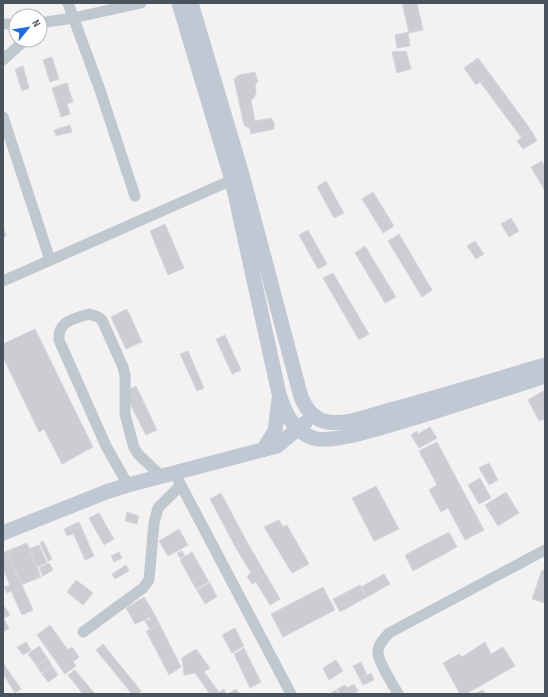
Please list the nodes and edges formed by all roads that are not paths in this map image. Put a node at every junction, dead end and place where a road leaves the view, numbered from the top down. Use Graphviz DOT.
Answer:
graph roads {
  1 [pos="68,3"];
  2 [pos="141,3"];
  3 [pos="179,3"];
  4 [pos="191,3"];
  5 [pos="73,18"];
  6 [pos="48,23"];
  7 [pos="198,44"];
  8 [pos="16,48"];
  9 [pos="3,60"];
  10 [pos="3,117"];
  11 [pos="232,180"];
  12 [pos="135,196"];
  13 [pos="50,260"];
  14 [pos="3,281"];
  15 [pos="545,365"];
  16 [pos="545,376"];
  17 [pos="515,380"];
  18 [pos="279,394"];
  19 [pos="314,416"];
  20 [pos="298,429"];
  21 [pos="263,450"];
  22 [pos="172,478"];
  23 [pos="128,485"];
  24 [pos="3,533"];
  25 [pos="545,550"];
  26 [pos="83,632"];
  27 [pos="291,694"];
  28 [pos="398,694"];
  1 -- 5 [label="street"];
  2 -- 5 [label="street"];
  3 -- 7 [label="street"];
  4 -- 7 [label="street"];
  5 -- 6 [label="street"];
  5 -- 12 [label="street"];
  7 -- 11 [label="street"];
  7 -- 19 [label="street"];
  8 -- 9 [label="street"];
  10 -- 13 [label="street"];
  11 -- 13 [label="street"];
  11 -- 18 [label="street"];
  13 -- 14 [label="street"];
  15 -- 17 [label="street"];
  16 -- 17 [label="street"];
  17 -- 19 [label="street"];
  17 -- 20 [label="street"];
  18 -- 20 [label="street"];
  18 -- 21 [label="street"];
  19 -- 20 [label="street"];
  20 -- 21 [label="street"];
  21 -- 22 [label="street"];
  22 -- 23 [label="street"];
  22 -- 23 [label="street"];
  22 -- 26 [label="street"];
  22 -- 27 [label="street"];
  23 -- 24 [label="street"];
  25 -- 28 [label="street"];
}
